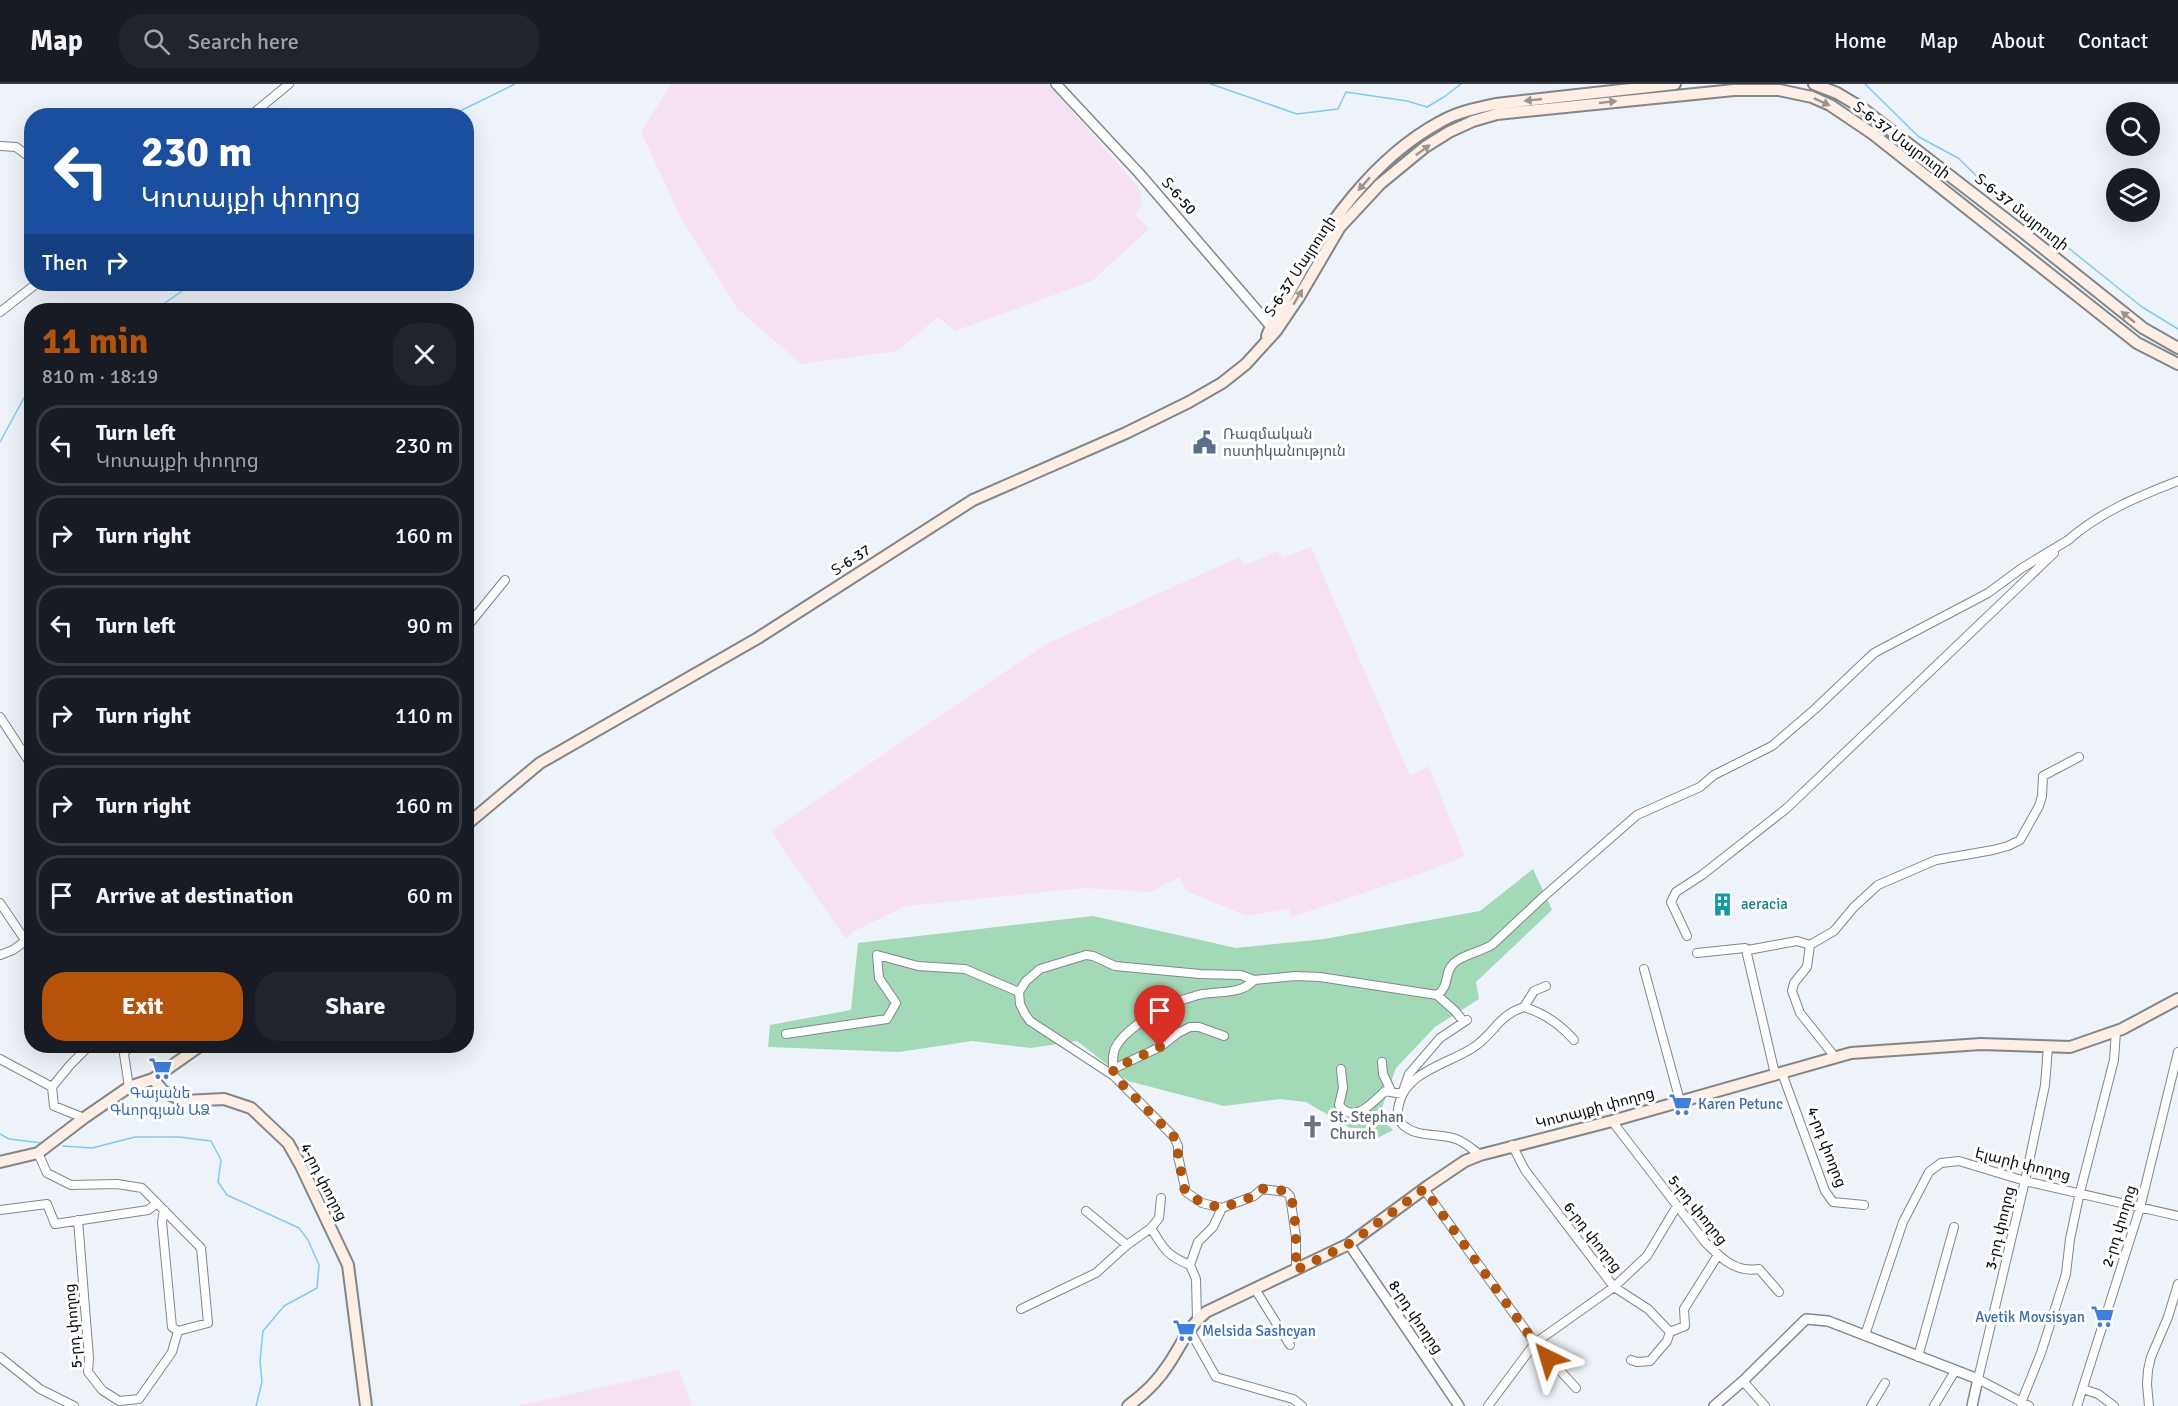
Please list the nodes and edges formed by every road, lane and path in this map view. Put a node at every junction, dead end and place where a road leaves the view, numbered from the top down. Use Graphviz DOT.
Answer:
graph roads {
  1 [pos="289,84"];
  2 [pos="1056,84"];
  3 [pos="1675,84"];
  4 [pos="1814,84"];
  5 [pos="1572,101"];
  6 [pos="260,108"];
  7 [pos="1882,123"];
  8 [pos="1873,134"];
  9 [pos="0,146"];
  10 [pos="24,153"];
  11 [pos="27,291"];
  12 [pos="0,312"];
  13 [pos="1273,329"];
  14 [pos="1264,344"];
  15 [pos="2178,348"];
  16 [pos="2178,364"];
  17 [pos="2178,482"];
  18 [pos="2070,539"];
  19 [pos="505,580"];
  20 [pos="474,618"];
  21 [pos="0,717"];
  22 [pos="24,754"];
  23 [pos="2079,757"];
  24 [pos="474,818"];
  25 [pos="0,903"];
  26 [pos="24,933"];
  27 [pos="1687,936"];
  28 [pos="24,941"];
  29 [pos="1810,945"];
  30 [pos="1748,950"];
  31 [pos="1697,953"];
  32 [pos="0,955"];
  33 [pos="1644,969"];
  34 [pos="1254,980"];
  35 [pos="1546,986"];
  36 [pos="1019,992"];
  37 [pos="1437,995"];
  38 [pos="2178,999"];
  39 [pos="1524,1007"];
  40 [pos="2116,1031"];
  41 [pos="786,1034"];
  42 [pos="1224,1036"];
  43 [pos="1574,1040"];
  44 [pos="2048,1047"];
  45 [pos="2178,1052"];
  46 [pos="82,1053"];
  47 [pos="125,1053"];
  48 [pos="190,1053"];
  49 [pos="1835,1058"];
  50 [pos="0,1059"];
  51 [pos="1382,1062"];
  52 [pos="1341,1069"];
  53 [pos="1114,1073"];
  54 [pos="1779,1074"];
  55 [pos="153,1079"];
  56 [pos="52,1087"];
  57 [pos="129,1087"];
  58 [pos="1391,1091"];
  59 [pos="1402,1094"];
  60 [pos="1680,1101"];
  61 [pos="84,1118"];
  62 [pos="1612,1121"];
  63 [pos="1512,1145"];
  64 [pos="38,1153"];
  65 [pos="1480,1155"];
  66 [pos="0,1162"];
  67 [pos="2025,1181"];
  68 [pos="1424,1189"];
  69 [pos="2080,1192"];
  70 [pos="1161,1198"];
  71 [pos="157,1203"];
  72 [pos="1864,1205"];
  73 [pos="1677,1206"];
  74 [pos="1222,1208"];
  75 [pos="2140,1208"];
  76 [pos="0,1210"];
  77 [pos="164,1210"];
  78 [pos="1086,1211"];
  79 [pos="2178,1216"];
  80 [pos="78,1220"];
  81 [pos="1954,1227"];
  82 [pos="1151,1228"];
  83 [pos="1349,1244"];
  84 [pos="1127,1245"];
  85 [pos="1718,1255"];
  86 [pos="1190,1265"];
  87 [pos="1296,1270"];
  88 [pos="2178,1284"];
  89 [pos="1614,1287"];
  90 [pos="1255,1289"];
  91 [pos="1779,1292"];
  92 [pos="1021,1309"];
  93 [pos="1197,1319"];
  94 [pos="1189,1329"];
  95 [pos="178,1331"];
  96 [pos="1670,1332"];
  97 [pos="1865,1335"];
  98 [pos="1535,1343"];
  99 [pos="1290,1345"];
  100 [pos="0,1357"];
  101 [pos="1918,1357"];
  102 [pos="1631,1360"];
  103 [pos="1955,1371"];
  104 [pos="1978,1379"];
  105 [pos="1743,1381"];
  106 [pos="1885,1383"];
  107 [pos="1576,1388"];
  108 [pos="2083,1389"];
  109 [pos="2025,1404"];
  110 [pos="74,1406"];
  111 [pos="366,1406"];
  112 [pos="1128,1406"];
  113 [pos="1302,1406"];
  114 [pos="1458,1406"];
  115 [pos="1488,1406"];
  116 [pos="1714,1406"];
  117 [pos="1765,1406"];
  118 [pos="1871,1406"];
  119 [pos="1934,1406"];
  120 [pos="1971,1406"];
  121 [pos="2077,1406"];
  122 [pos="2114,1406"];
  123 [pos="2149,1406"];
  1 -- 6 [label="street"];
  2 -- 13 [label="street, Տ-6-50 / Տ-6-50"];
  3 -- 5 [label="main road, Տ-6-37 մայրուղի / Տ-6-37"];
  4 -- 7 [label="main road, Տ-6-37 մայրուղի"];
  5 -- 8 [label="main road, Տ-6-37 Մայրուղի / Տ-6-37, one-way"];
  5 -- 13 [label="main road, Տ-6-37 մայրուղի / Տ-6-37"];
  7 -- 8 [label="main road"];
  15 -- 7 [label="main road, Տ-6-37 մայրուղի, one-way"];
  8 -- 16 [label="main road, Տ-6-37 Մայրուղի / Տ-6-37"];
  9 -- 10 [label="street"];
  11 -- 12 [label="street"];
  13 -- 14 [label="main road, Տ-6-37 մայրուղի / Տ-6-37"];
  14 -- 24 [label="main road, Տ-6-37 / Տ-6-37"];
  17 -- 18 [label="street"];
  18 -- 27 [label="street"];
  18 -- 37 [label="street"];
  19 -- 20 [label="street"];
  21 -- 22 [label="street"];
  23 -- 29 [label="street"];
  25 -- 26 [label="street"];
  28 -- 32 [label="street"];
  29 -- 30 [label="street"];
  29 -- 49 [label="street"];
  30 -- 31 [label="street"];
  30 -- 54 [label="street, 4-րդ փողոց"];
  33 -- 60 [label="street"];
  34 -- 36 [label="street"];
  34 -- 37 [label="street"];
  34 -- 53 [label="street"];
  35 -- 39 [label="street"];
  36 -- 41 [label="street"];
  36 -- 53 [label="street"];
  37 -- 59 [label="street"];
  38 -- 40 [label="main road, Կոտայքի փողոց"];
  39 -- 43 [label="street"];
  39 -- 59 [label="street"];
  40 -- 44 [label="main road, Կոտայքի փողոց"];
  40 -- 69 [label="street"];
  42 -- 53 [label="street"];
  44 -- 49 [label="main road, Կոտայքի փողոց"];
  44 -- 67 [label="street, 3-րդ փողոց"];
  45 -- 75 [label="street, 2-րդ փողոց"];
  46 -- 56 [label="street"];
  47 -- 57 [label="street"];
  48 -- 55 [label="main road"];
  49 -- 54 [label="main road, Կոտայքի փողոց"];
  50 -- 56 [label="street"];
  51 -- 58 [label="street"];
  52 -- 58 [label="street"];
  53 -- 74 [label="street"];
  54 -- 60 [label="main road, Կոտայքի փողոց"];
  54 -- 72 [label="street, 4-րդ փողոց"];
  55 -- 57 [label="main road"];
  55 -- 111 [label="main road, 4-րդ փողոց"];
  56 -- 61 [label="street"];
  57 -- 61 [label="main road"];
  58 -- 59 [label="street"];
  59 -- 65 [label="street"];
  60 -- 62 [label="main road, Կոտայքի փողոց"];
  61 -- 64 [label="main road"];
  62 -- 63 [label="main road, Կոտայքի փողոց"];
  62 -- 73 [label="street, 5-րդ փողոց"];
  63 -- 65 [label="main road, Կոտայքի փողոց"];
  63 -- 89 [label="street, 6-րդ փողոց"];
  64 -- 66 [label="main road"];
  64 -- 71 [label="street"];
  65 -- 68 [label="main road, Կոտայքի փողոց"];
  67 -- 69 [label="street, Էլարի փողոց"];
  67 -- 97 [label="street, Էլարի փողոց"];
  67 -- 104 [label="street, 3-րդ փողոց"];
  68 -- 83 [label="main road, Կոտայքի փողոց"];
  68 -- 98 [label="street"];
  69 -- 75 [label="street, Էլարի փողոց"];
  69 -- 109 [label="street"];
  70 -- 82 [label="street"];
  71 -- 77 [label="street"];
  71 -- 80 [label="street"];
  73 -- 85 [label="street, 5-րդ փողոց"];
  73 -- 89 [label="street"];
  74 -- 86 [label="street"];
  74 -- 87 [label="street"];
  75 -- 79 [label="street, Էլարի փողոց"];
  75 -- 108 [label="street, 2-րդ փողոց"];
  76 -- 80 [label="street"];
  77 -- 95 [label="street"];
  77 -- 95 [label="street"];
  78 -- 84 [label="street"];
  80 -- 95 [label="street, 5-րդ փողոց"];
  81 -- 101 [label="street"];
  82 -- 84 [label="street"];
  82 -- 86 [label="street"];
  83 -- 87 [label="main road, Կոտայքի փողոց"];
  83 -- 114 [label="street, 8-րդ փողոց"];
  84 -- 92 [label="street"];
  85 -- 91 [label="street, 5-րդ փողոց"];
  85 -- 96 [label="street"];
  86 -- 93 [label="street"];
  87 -- 90 [label="main road, Կոտայքի փողոց"];
  88 -- 123 [label="street"];
  89 -- 96 [label="street, 6-րդ փողոց"];
  89 -- 98 [label="street"];
  90 -- 93 [label="main road, Կոտայքի փողոց"];
  90 -- 99 [label="street"];
  93 -- 94 [label="main road, Կոտայքի փողոց"];
  94 -- 112 [label="main road, Կոտայքի փողոց"];
  94 -- 113 [label="street"];
  96 -- 102 [label="street"];
  97 -- 101 [label="street"];
  97 -- 105 [label="street"];
  98 -- 107 [label="street"];
  98 -- 115 [label="street"];
  100 -- 110 [label="street"];
  101 -- 103 [label="street"];
  103 -- 104 [label="street"];
  103 -- 119 [label="street"];
  104 -- 109 [label="street"];
  104 -- 120 [label="street"];
  105 -- 116 [label="street"];
  105 -- 117 [label="street"];
  106 -- 118 [label="street"];
  108 -- 121 [label="street, 2-րդ փողոց"];
  108 -- 122 [label="street"];
}
